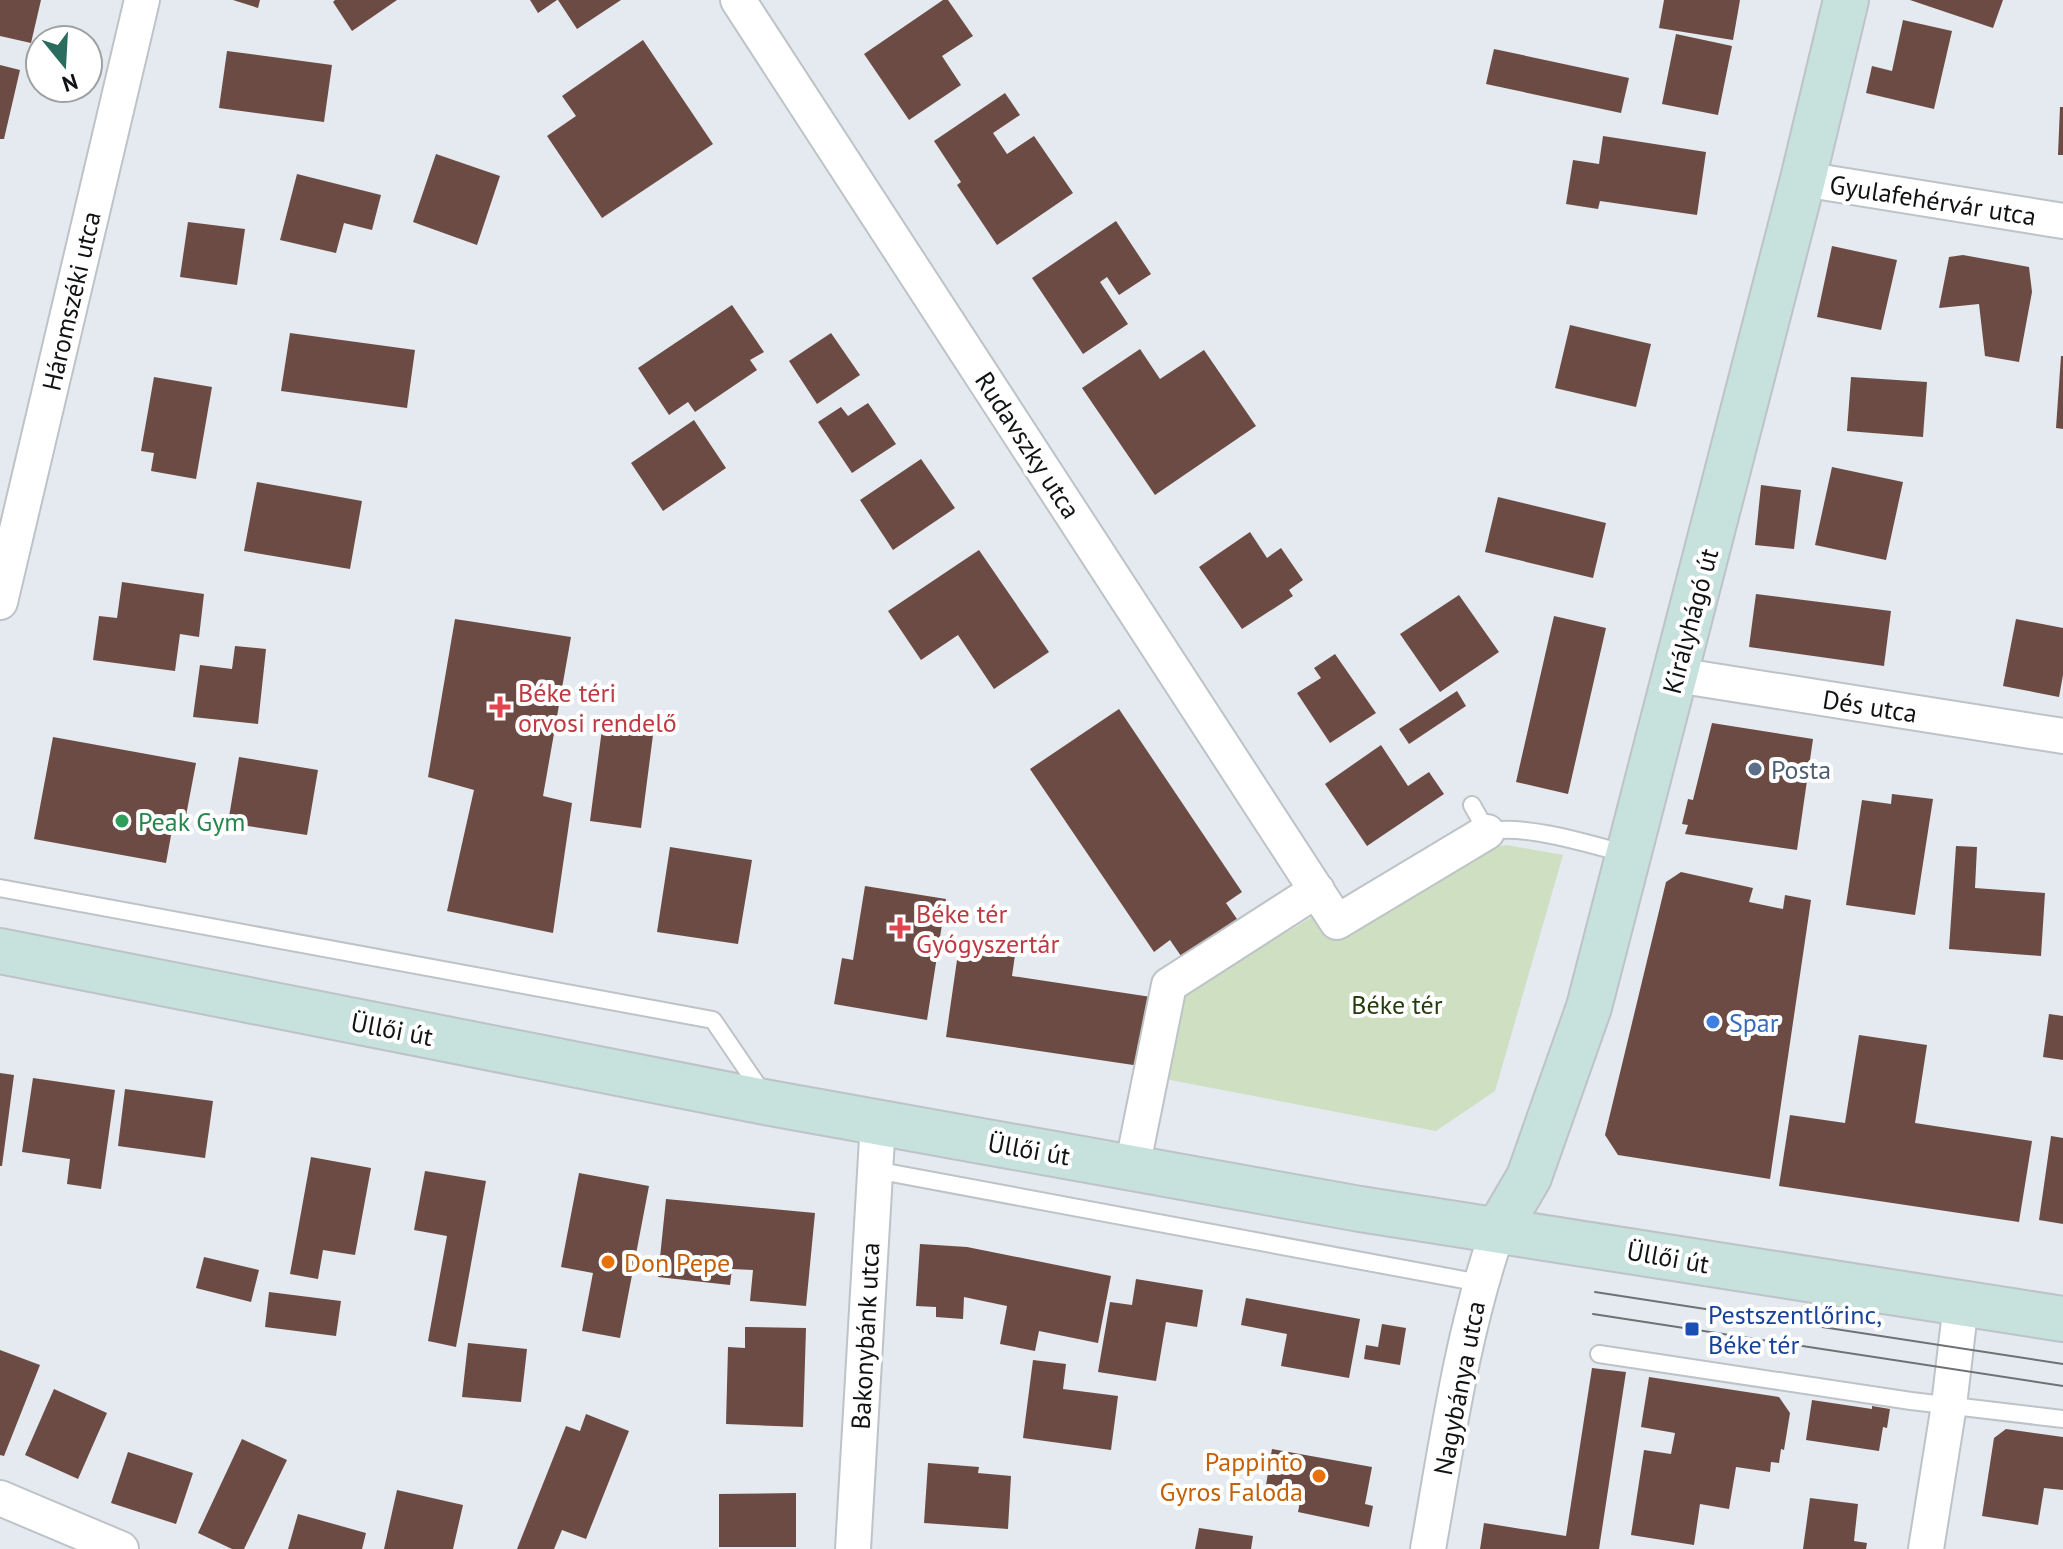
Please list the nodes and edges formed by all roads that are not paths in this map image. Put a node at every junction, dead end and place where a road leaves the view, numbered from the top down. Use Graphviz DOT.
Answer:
graph roads {
  1 [pos="142,0"];
  2 [pos="738,0"];
  3 [pos="1846,0"];
  4 [pos="1803,179"];
  5 [pos="2063,221"];
  6 [pos="0,602"];
  7 [pos="1676,675"];
  8 [pos="2063,736"];
  9 [pos="1479,818"];
  10 [pos="1627,854"];
  11 [pos="0,888"];
  12 [pos="1317,890"];
  13 [pos="0,951"];
  14 [pos="770,1103"];
  15 [pos="878,1122"];
  16 [pos="1132,1168"];
  17 [pos="875,1170"];
  18 [pos="1498,1230"];
  19 [pos="1480,1283"];
  20 [pos="1961,1304"];
  21 [pos="2063,1319"];
  22 [pos="1599,1354"];
  23 [pos="1949,1405"];
  24 [pos="2063,1419"];
  25 [pos="0,1498"];
  26 [pos="121,1549"];
  27 [pos="853,1549"];
  28 [pos="1428,1549"];
  29 [pos="1926,1549"];
  1 -- 6 [label="street, Háromszéki utca"];
  2 -- 12 [label="street, Rudavszky utca"];
  3 -- 4 [label="main road, Királyhágó út"];
  4 -- 5 [label="street, Gyulafehérvár utca"];
  4 -- 7 [label="main road, Királyhágó út"];
  7 -- 8 [label="street, Dés utca"];
  7 -- 10 [label="main road, Királyhágó út"];
  9 -- 10 [label="lane"];
  9 -- 12 [label="street, Rudavszky utca"];
  10 -- 18 [label="main road, Királyhágó út"];
  11 -- 14 [label="lane"];
  12 -- 16 [label="street"];
  13 -- 14 [label="main road, Üllői út"];
  14 -- 15 [label="main road, Üllői út"];
  15 -- 16 [label="main road, Üllői út"];
  15 -- 17 [label="street, Bakonybánk utca"];
  16 -- 18 [label="main road, Üllői út"];
  17 -- 19 [label="lane"];
  17 -- 27 [label="street, Bakonybánk utca"];
  18 -- 19 [label="street, Nagybánya utca"];
  18 -- 20 [label="main road, Üllői út"];
  19 -- 28 [label="street, Nagybánya utca"];
  20 -- 21 [label="main road, Üllői út"];
  20 -- 23 [label="street"];
  22 -- 23 [label="lane"];
  23 -- 24 [label="lane"];
  23 -- 29 [label="street"];
  25 -- 26 [label="street"];
}
